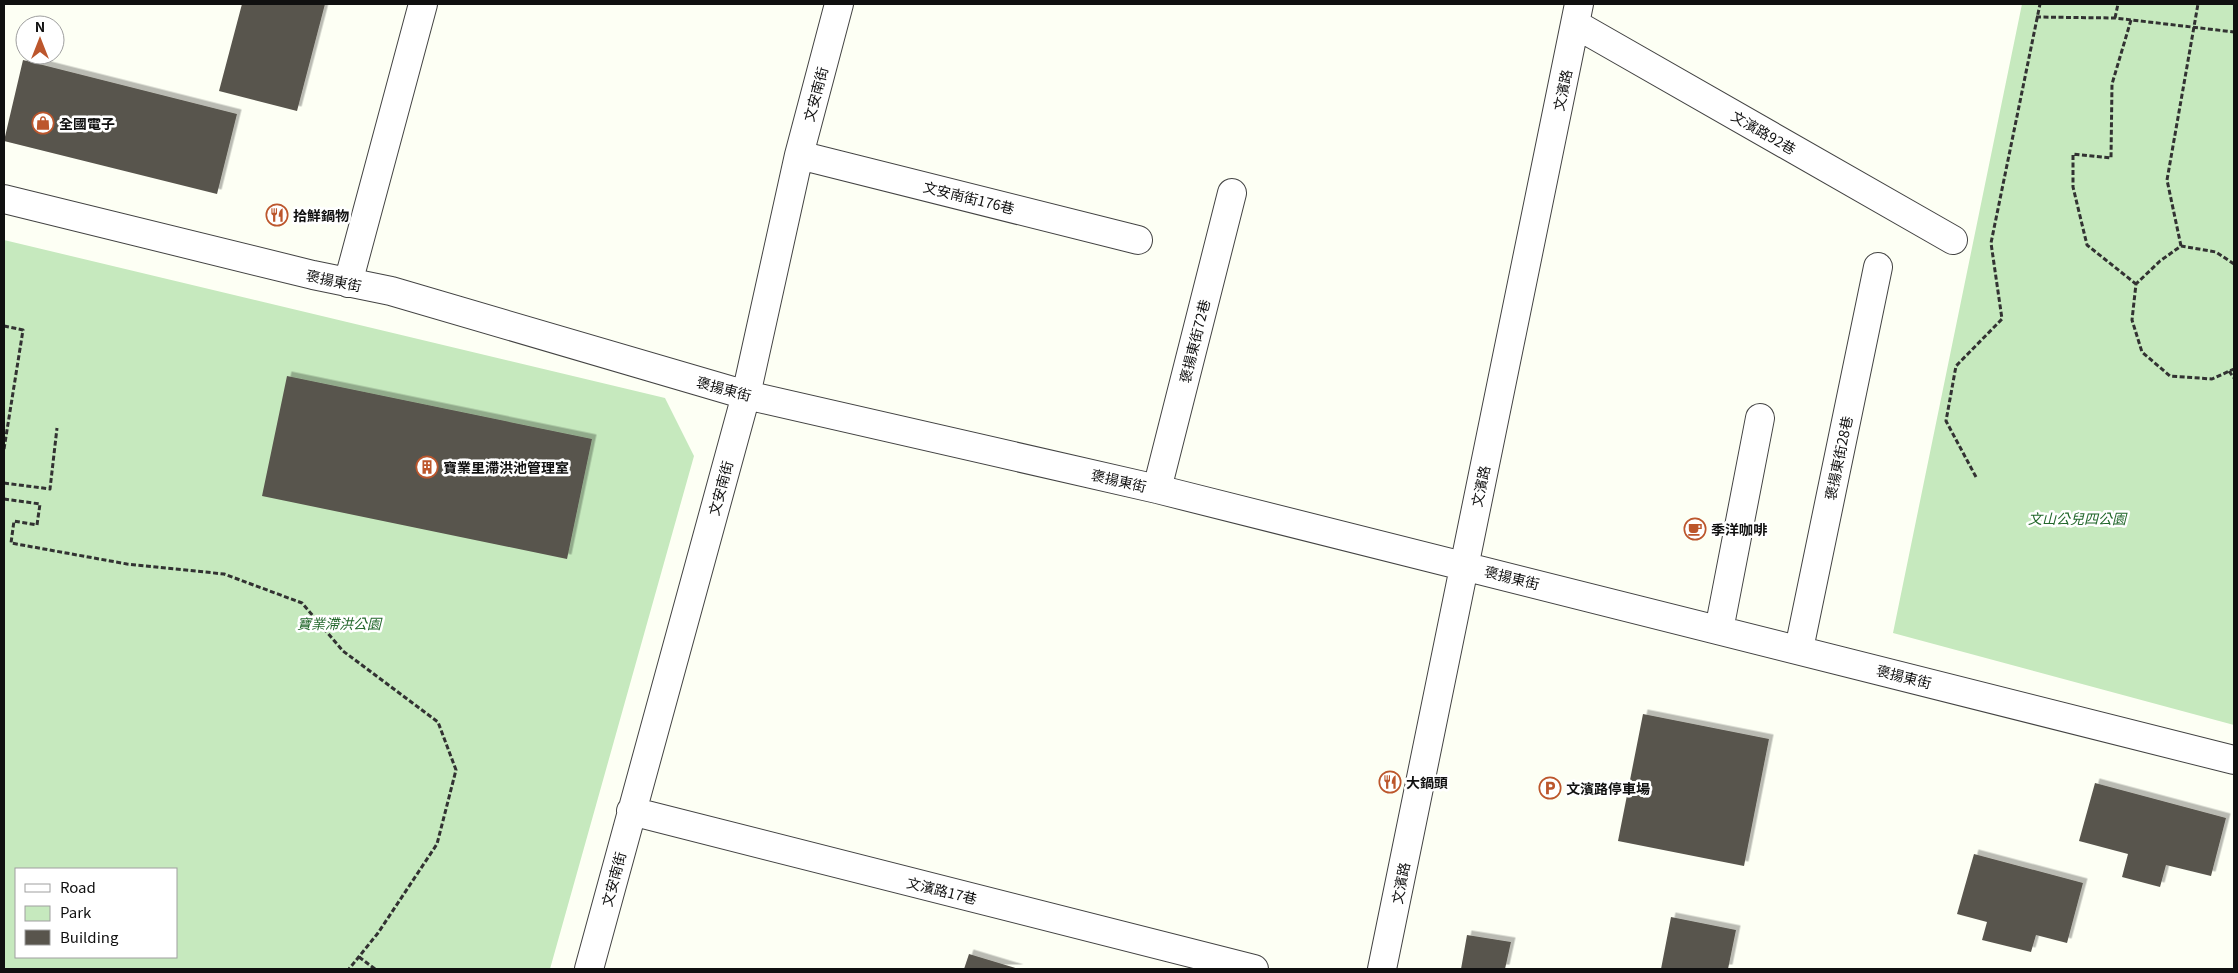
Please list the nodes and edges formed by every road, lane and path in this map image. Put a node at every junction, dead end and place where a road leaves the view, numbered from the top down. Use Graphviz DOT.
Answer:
graph roads {
  1 [pos="423,4"];
  2 [pos="839,4"];
  3 [pos="2040,4"];
  4 [pos="2118,4"];
  5 [pos="2198,4"];
  6 [pos="1577,14"];
  7 [pos="2036,17"];
  8 [pos="2115,18"];
  9 [pos="2131,20"];
  10 [pos="2194,27"];
  11 [pos="2234,32"];
  12 [pos="799,155"];
  13 [pos="1232,193"];
  14 [pos="4,198"];
  15 [pos="1138,240"];
  16 [pos="1953,240"];
  17 [pos="2181,246"];
  18 [pos="2234,264"];
  19 [pos="1878,267"];
  20 [pos="348,283"];
  21 [pos="2136,284"];
  22 [pos="4,326"];
  23 [pos="2234,369"];
  24 [pos="2229,372"];
  25 [pos="2234,378"];
  26 [pos="746,395"];
  27 [pos="1760,418"];
  28 [pos="57,428"];
  29 [pos="4,448"];
  30 [pos="1976,477"];
  31 [pos="4,483"];
  32 [pos="1157,489"];
  33 [pos="4,499"];
  34 [pos="1464,565"];
  35 [pos="1719,630"];
  36 [pos="1799,649"];
  37 [pos="2234,760"];
  38 [pos="630,811"];
  39 [pos="359,957"];
  40 [pos="349,969"];
  41 [pos="375,969"];
  42 [pos="589,969"];
  43 [pos="1254,969"];
  44 [pos="1382,969"];
  1 -- 20 [label="street"];
  2 -- 12 [label="street, 文安南街"];
  3 -- 7 [label="path"];
  4 -- 8 [label="path"];
  5 -- 10 [label="path"];
  6 -- 16 [label="street, 文濱路92巷"];
  6 -- 34 [label="street, 文濱路"];
  7 -- 8 [label="path"];
  7 -- 30 [label="path"];
  8 -- 9 [label="path"];
  9 -- 10 [label="path"];
  9 -- 21 [label="path"];
  10 -- 11 [label="path"];
  10 -- 17 [label="path"];
  12 -- 15 [label="street, 文安南街176巷"];
  12 -- 26 [label="street, 文安南街"];
  13 -- 32 [label="street, 褒揚東街72巷"];
  14 -- 20 [label="street, 褒揚東街"];
  17 -- 18 [label="path"];
  17 -- 21 [label="path"];
  19 -- 36 [label="street, 褒揚東街28巷"];
  20 -- 26 [label="street, 褒揚東街"];
  21 -- 24 [label="path"];
  22 -- 29 [label="path"];
  23 -- 24 [label="path"];
  24 -- 25 [label="path"];
  26 -- 32 [label="street, 褒揚東街"];
  26 -- 38 [label="street, 文安南街"];
  27 -- 35 [label="street"];
  28 -- 31 [label="path"];
  32 -- 34 [label="street, 褒揚東街"];
  33 -- 39 [label="path"];
  34 -- 35 [label="street, 褒揚東街"];
  34 -- 44 [label="street, 文濱路"];
  35 -- 36 [label="street, 褒揚東街"];
  36 -- 37 [label="street, 褒揚東街"];
  38 -- 42 [label="street, 文安南街"];
  38 -- 43 [label="street, 文濱路17巷"];
  39 -- 40 [label="path"];
  39 -- 41 [label="path"];
}
